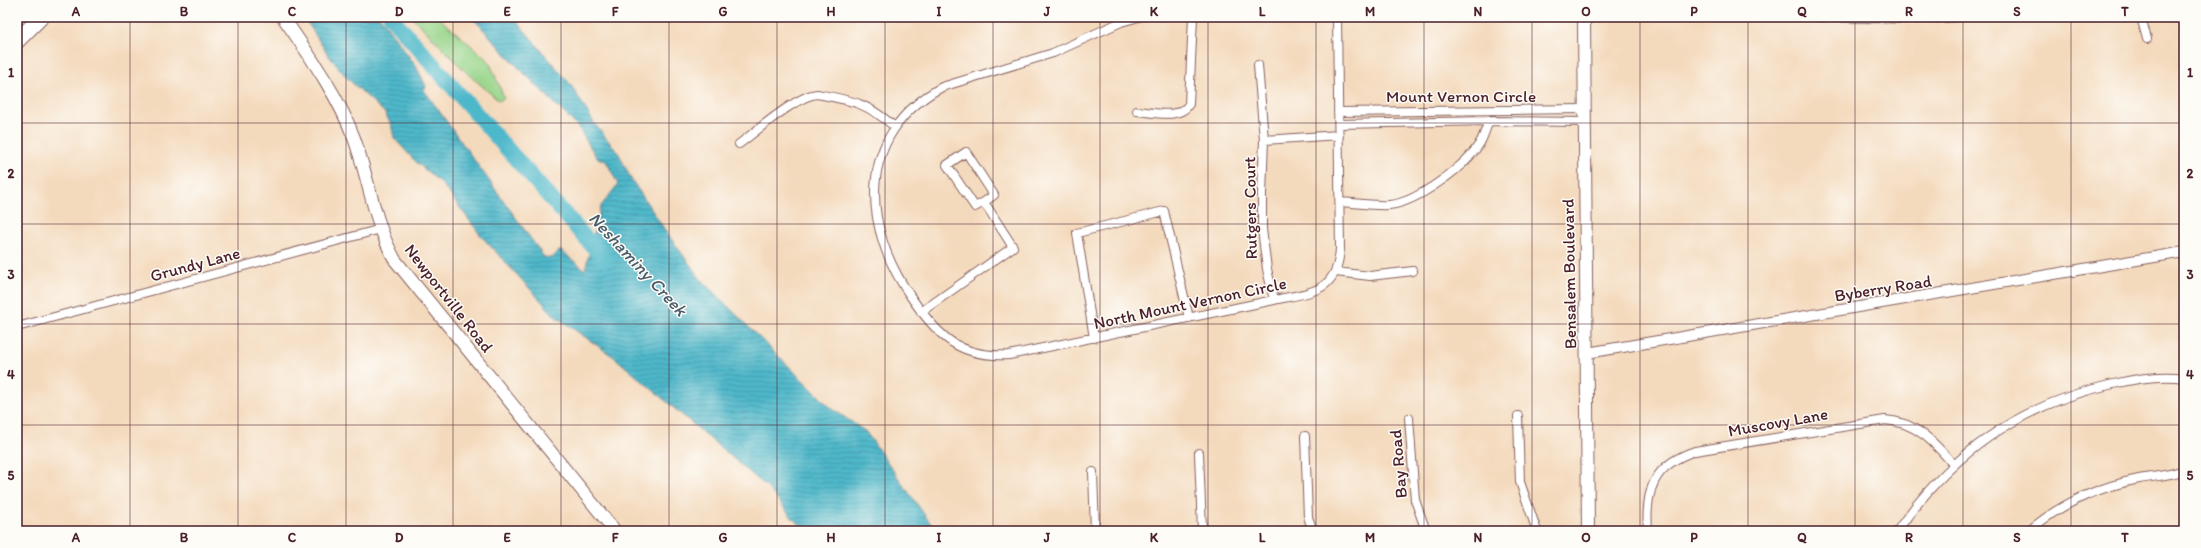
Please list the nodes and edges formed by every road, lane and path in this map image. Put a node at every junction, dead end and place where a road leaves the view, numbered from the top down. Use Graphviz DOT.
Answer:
graph roads {
  1 [pos="41,17"];
  2 [pos="283,17"];
  3 [pos="1139,17"];
  4 [pos="1193,17"];
  5 [pos="1337,17"];
  6 [pos="1584,17"];
  7 [pos="1816,17"];
  8 [pos="1960,17"];
  9 [pos="2141,17"];
  10 [pos="2147,39"];
  11 [pos="17,41"];
  12 [pos="1258,65"];
  13 [pos="1584,109"];
  14 [pos="1137,112"];
  15 [pos="1338,112"];
  16 [pos="1489,121"];
  17 [pos="1584,122"];
  18 [pos="1339,124"];
  19 [pos="895,128"];
  20 [pos="1339,135"];
  21 [pos="1264,140"];
  22 [pos="739,144"];
  23 [pos="984,202"];
  24 [pos="1340,202"];
  25 [pos="381,229"];
  26 [pos="2184,252"];
  27 [pos="1413,271"];
  28 [pos="1336,272"];
  29 [pos="1274,300"];
  30 [pos="921,312"];
  31 [pos="1189,318"];
  32 [pos="17,327"];
  33 [pos="1094,338"];
  34 [pos="1587,353"];
  35 [pos="2184,378"];
  36 [pos="1518,416"];
  37 [pos="1410,418"];
  38 [pos="1305,436"];
  39 [pos="1199,453"];
  40 [pos="1953,464"];
  41 [pos="2184,470"];
  42 [pos="1093,472"];
  43 [pos="615,531"];
  44 [pos="1095,531"];
  45 [pos="1202,531"];
  46 [pos="1313,531"];
  47 [pos="1426,531"];
  48 [pos="1537,531"];
  49 [pos="1588,531"];
  50 [pos="1648,531"];
  51 [pos="1897,531"];
  52 [pos="2029,531"];
  1 -- 11 [label="highway"];
  2 -- 25 [label="main road, Newportville Road"];
  3 -- 19 [label="street, North Mount Vernon Circle"];
  4 -- 14 [label="street"];
  5 -- 15 [label="street, North Mount Vernon Circle"];
  6 -- 13 [label="main road, Bensalem Boulevard"];
  7 -- 8 [label="street"];
  9 -- 10 [label="street"];
  12 -- 21 [label="street"];
  13 -- 15 [label="street, Mount Vernon Circle"];
  13 -- 17 [label="main road, Bensalem Boulevard"];
  15 -- 18 [label="street, North Mount Vernon Circle"];
  16 -- 17 [label="street, Mount Vernon Circle"];
  16 -- 18 [label="street, Mount Vernon Circle"];
  16 -- 24 [label="street"];
  17 -- 34 [label="main road, Bensalem Boulevard"];
  18 -- 20 [label="street, North Mount Vernon Circle"];
  19 -- 22 [label="street"];
  19 -- 30 [label="street, North Mount Vernon Circle"];
  20 -- 21 [label="street, Rutgers Court"];
  20 -- 24 [label="street, North Mount Vernon Circle"];
  21 -- 29 [label="street, Rutgers Court"];
  23 -- 23 [label="street"];
  23 -- 30 [label="street"];
  24 -- 28 [label="street, North Mount Vernon Circle"];
  25 -- 32 [label="street, Grundy Lane"];
  25 -- 43 [label="main road, Newportville Road"];
  26 -- 34 [label="street, Byberry Road"];
  27 -- 28 [label="street"];
  28 -- 29 [label="street, North Mount Vernon Circle"];
  29 -- 31 [label="street, North Mount Vernon Circle"];
  30 -- 33 [label="street, North Mount Vernon Circle"];
  31 -- 33 [label="street, North Mount Vernon Circle"];
  31 -- 33 [label="street"];
  34 -- 49 [label="main road, Bensalem Boulevard"];
  35 -- 40 [label="street"];
  36 -- 48 [label="street"];
  37 -- 47 [label="street, Bay Road"];
  38 -- 46 [label="street"];
  39 -- 45 [label="street"];
  40 -- 50 [label="street, Muscovy Lane"];
  40 -- 51 [label="street"];
  41 -- 52 [label="street"];
  42 -- 44 [label="street"];
}
